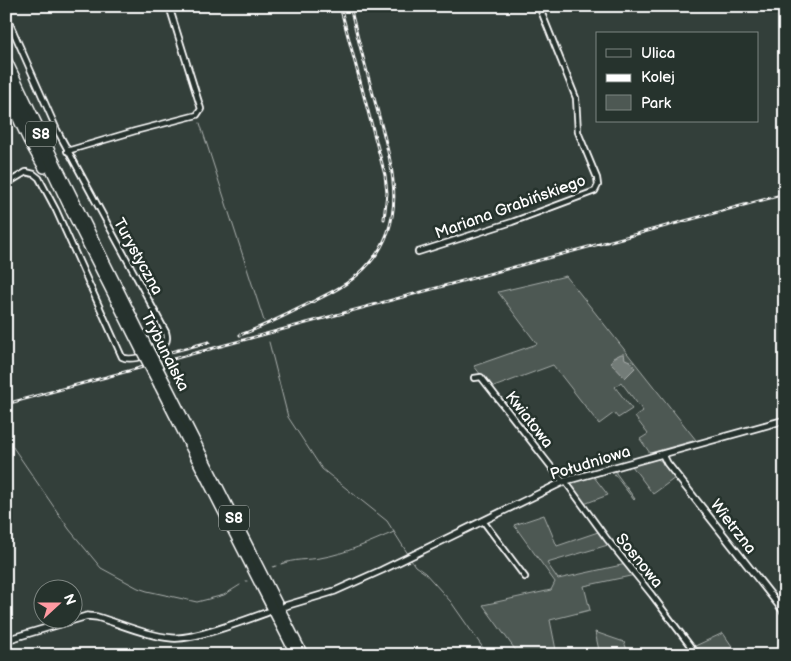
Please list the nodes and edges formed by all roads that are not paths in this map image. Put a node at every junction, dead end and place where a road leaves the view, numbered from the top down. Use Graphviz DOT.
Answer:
graph roads {
  1 [pos="169,6"];
  2 [pos="540,6"];
  3 [pos="6,15"];
  4 [pos="6,59"];
  5 [pos="6,75"];
  6 [pos="6,93"];
  7 [pos="68,151"];
  8 [pos="6,184"];
  9 [pos="72,213"];
  10 [pos="418,252"];
  11 [pos="145,351"];
  12 [pos="474,378"];
  13 [pos="162,384"];
  14 [pos="785,420"];
  15 [pos="663,455"];
  16 [pos="564,482"];
  17 [pos="483,521"];
  18 [pos="525,577"];
  19 [pos="284,606"];
  20 [pos="268,612"];
  21 [pos="785,614"];
  22 [pos="6,640"];
  23 [pos="296,655"];
  24 [pos="303,655"];
  25 [pos="698,655"];
  1 -- 7 [label="street"];
  2 -- 10 [label="street, Mariana Grabińskiego"];
  3 -- 7 [label="street"];
  4 -- 11 [label="highway, Trybunalska / S8"];
  5 -- 9 [label="highway, Trybunalska / S8"];
  6 -- 9 [label="highway"];
  7 -- 8 [label="street, Turystyczna"];
  9 -- 11 [label="highway, Trybunalska / S8"];
  11 -- 13 [label="highway, Trybunalska / S8, bridge"];
  12 -- 16 [label="street, Kwiatowa"];
  13 -- 23 [label="highway, Trybunalska / S8"];
  13 -- 24 [label="highway, Trybunalska / S8"];
  14 -- 15 [label="street, Południowa"];
  15 -- 16 [label="street, Południowa"];
  15 -- 21 [label="street, Wietrzna"];
  16 -- 17 [label="street, Południowa"];
  16 -- 25 [label="street, Sosnowa"];
  17 -- 18 [label="street"];
  17 -- 19 [label="street, Południowa"];
  20 -- 22 [label="street"];
}
